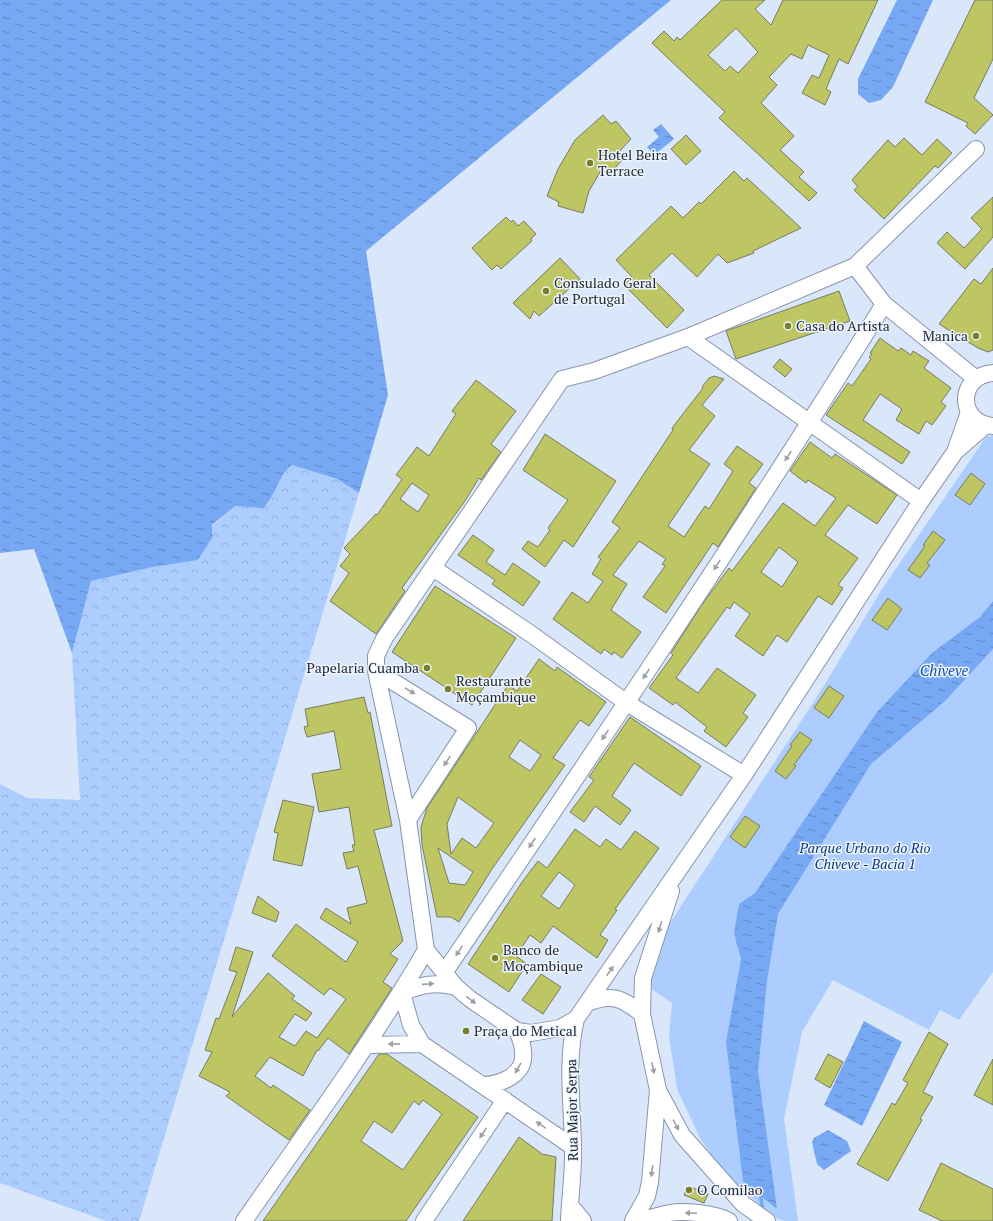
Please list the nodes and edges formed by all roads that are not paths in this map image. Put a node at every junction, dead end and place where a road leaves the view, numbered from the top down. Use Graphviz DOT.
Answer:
graph roads {
  1 [pos="976,149"];
  2 [pos="855,266"];
  3 [pos="884,304"];
  4 [pos="688,337"];
  5 [pos="993,373"];
  6 [pos="976,378"];
  7 [pos="969,412"];
  8 [pos="809,423"];
  9 [pos="989,425"];
  10 [pos="955,452"];
  11 [pos="920,501"];
  12 [pos="433,568"];
  13 [pos="376,671"];
  14 [pos="627,703"];
  15 [pos="744,775"];
  16 [pos="408,820"];
  17 [pos="675,876"];
  18 [pos="426,950"];
  19 [pos="444,973"];
  20 [pos="456,987"];
  21 [pos="402,993"];
  22 [pos="587,1003"];
  23 [pos="642,1014"];
  24 [pos="576,1019"];
  25 [pos="517,1031"];
  26 [pos="422,1044"];
  27 [pos="367,1045"];
  28 [pos="482,1085"];
  29 [pos="658,1090"];
  30 [pos="505,1100"];
  31 [pos="573,1147"];
  32 [pos="570,1205"];
  33 [pos="425,1220"];
  34 [pos="244,1221"];
  35 [pos="569,1221"];
  36 [pos="584,1221"];
  37 [pos="633,1221"];
  38 [pos="639,1221"];
  39 [pos="728,1221"];
  40 [pos="767,1221"];
  1 -- 2 [label="street"];
  2 -- 3 [label="street"];
  2 -- 4 [label="street"];
  3 -- 6 [label="street"];
  3 -- 8 [label="street"];
  4 -- 8 [label="street"];
  4 -- 12 [label="street"];
  5 -- 6 [label="street"];
  6 -- 7 [label="street"];
  7 -- 9 [label="street"];
  7 -- 10 [label="street"];
  8 -- 11 [label="street"];
  8 -- 14 [label="street, one-way"];
  9 -- 10 [label="street"];
  10 -- 11 [label="street, Rua Major Serpa"];
  11 -- 15 [label="street, Rua Major Serpa"];
  12 -- 13 [label="street"];
  12 -- 14 [label="street"];
  13 -- 16 [label="street"];
  13 -- 16 [label="street, one-way"];
  14 -- 15 [label="street"];
  14 -- 19 [label="street, one-way"];
  15 -- 17 [label="street, Rua Major Serpa"];
  16 -- 18 [label="street"];
  22 -- 17 [label="street, Rua Major Serpa, one-way"];
  17 -- 23 [label="street, one-way"];
  18 -- 19 [label="street"];
  18 -- 21 [label="street"];
  19 -- 20 [label="street"];
  21 -- 20 [label="street, one-way"];
  20 -- 25 [label="street, one-way"];
  21 -- 26 [label="street"];
  21 -- 27 [label="street"];
  22 -- 23 [label="street"];
  22 -- 24 [label="street, Rua Major Serpa"];
  23 -- 29 [label="street, one-way"];
  24 -- 25 [label="street"];
  24 -- 31 [label="street, Rua Major Serpa"];
  25 -- 28 [label="street, one-way"];
  26 -- 27 [label="street, one-way"];
  26 -- 28 [label="street"];
  27 -- 34 [label="street"];
  28 -- 30 [label="street"];
  29 -- 37 [label="street, one-way"];
  29 -- 40 [label="street, one-way"];
  31 -- 30 [label="street, one-way"];
  30 -- 33 [label="street, one-way"];
  31 -- 32 [label="street, Rua Major Serpa"];
  32 -- 35 [label="street, Rua Major Serpa"];
  32 -- 36 [label="street"];
  39 -- 38 [label="street, one-way"];
}
